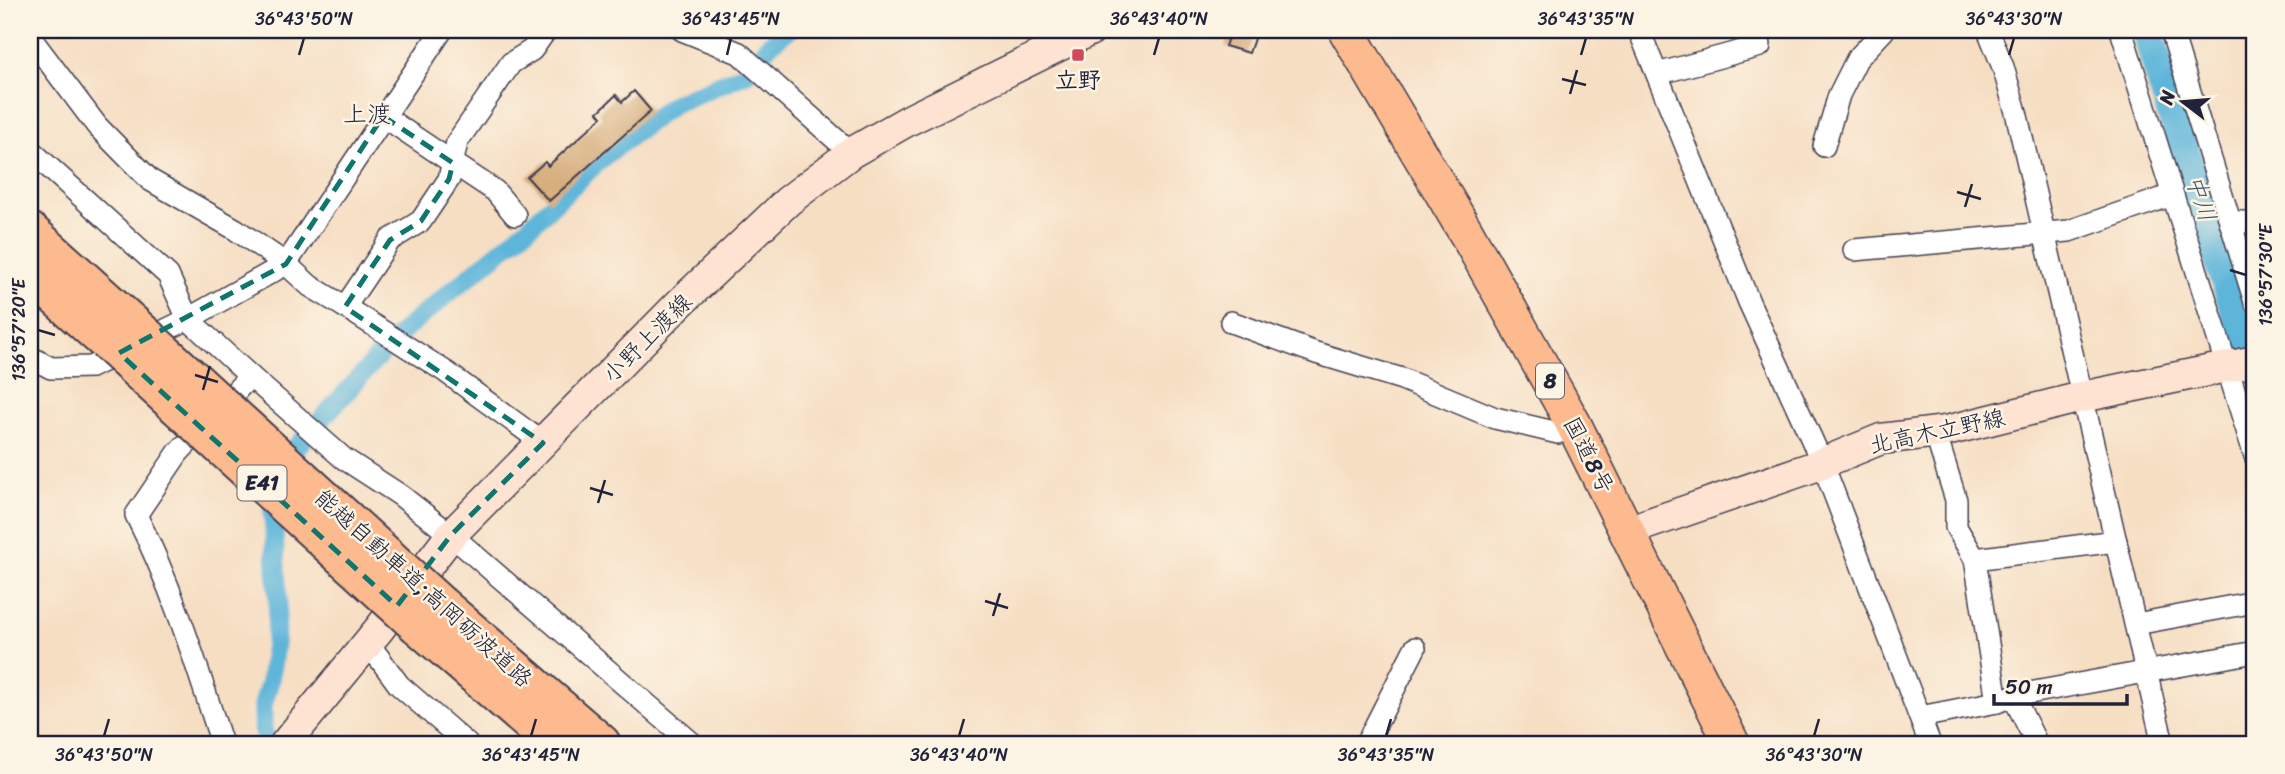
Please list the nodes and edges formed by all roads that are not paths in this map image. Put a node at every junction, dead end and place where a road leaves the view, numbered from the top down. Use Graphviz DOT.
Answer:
graph roads {
  1 [pos="442,30"];
  2 [pos="546,30"];
  3 [pos="682,30"];
  4 [pos="1091,30"];
  5 [pos="1346,30"];
  6 [pos="1639,30"];
  7 [pos="1758,30"];
  8 [pos="1884,30"];
  9 [pos="1988,30"];
  10 [pos="2121,30"];
  11 [pos="2171,30"];
  12 [pos="30,37"];
  13 [pos="1657,74"];
  14 [pos="383,116"];
  15 [pos="1824,146"];
  16 [pos="30,150"];
  17 [pos="851,153"];
  18 [pos="453,163"];
  19 [pos="2172,195"];
  20 [pos="515,215"];
  21 [pos="2230,222"];
  22 [pos="2255,222"];
  23 [pos="30,232"];
  24 [pos="2045,234"];
  25 [pos="1854,250"];
  26 [pos="286,264"];
  27 [pos="30,273"];
  28 [pos="2255,302"];
  29 [pos="345,307"];
  30 [pos="188,319"];
  31 [pos="1231,322"];
  32 [pos="118,332"];
  33 [pos="30,357"];
  34 [pos="2237,364"];
  35 [pos="250,376"];
  36 [pos="2082,397"];
  37 [pos="1573,422"];
  38 [pos="1935,432"];
  39 [pos="543,443"];
  40 [pos="2255,456"];
  41 [pos="1822,462"];
  42 [pos="1627,531"];
  43 [pos="451,536"];
  44 [pos="2116,541"];
  45 [pos="1975,559"];
  46 [pos="2255,602"];
  47 [pos="429,615"];
  48 [pos="2136,624"];
  49 [pos="368,643"];
  50 [pos="1415,648"];
  51 [pos="2255,652"];
  52 [pos="2147,671"];
  53 [pos="2005,699"];
  54 [pos="1920,717"];
  55 [pos="682,741"];
  56 [pos="222,744"];
  57 [pos="285,744"];
  58 [pos="467,744"];
  59 [pos="555,744"];
  60 [pos="601,744"];
  61 [pos="1366,744"];
  62 [pos="1732,744"];
  63 [pos="1930,744"];
  64 [pos="2037,744"];
  65 [pos="2163,744"];
  1 -- 14 [label="street"];
  2 -- 18 [label="street"];
  3 -- 17 [label="street"];
  4 -- 17 [label="main road, 小野上渡線"];
  5 -- 37 [label="highway, 国道8号 / 8"];
  6 -- 13 [label="street"];
  7 -- 13 [label="street"];
  8 -- 15 [label="street"];
  9 -- 24 [label="street"];
  10 -- 19 [label="street"];
  11 -- 21 [label="street"];
  12 -- 26 [label="street"];
  13 -- 41 [label="street"];
  14 -- 18 [label="street"];
  14 -- 26 [label="street"];
  16 -- 30 [label="street"];
  17 -- 39 [label="main road, 小野上渡線"];
  18 -- 20 [label="street"];
  18 -- 29 [label="street"];
  19 -- 24 [label="street"];
  19 -- 34 [label="street"];
  21 -- 22 [label="street"];
  21 -- 28 [label="street"];
  23 -- 32 [label="highway, 能越自動車道;高岡砺波道路 / E41"];
  24 -- 25 [label="street"];
  24 -- 36 [label="street"];
  26 -- 29 [label="street"];
  26 -- 30 [label="street"];
  27 -- 32 [label="highway, 能越自動車道;高岡砺波道路 / E41"];
  29 -- 39 [label="street"];
  30 -- 33 [label="street"];
  30 -- 35 [label="street"];
  31 -- 37 [label="street"];
  32 -- 47 [label="highway, 能越自動車道;高岡砺波道路 / E41, bridge"];
  34 -- 36 [label="main road, 北高木立野線"];
  34 -- 40 [label="street"];
  35 -- 43 [label="street"];
  35 -- 56 [label="street"];
  36 -- 38 [label="main road, 北高木立野線"];
  36 -- 44 [label="street"];
  37 -- 42 [label="highway, 国道8号 / 8"];
  38 -- 41 [label="main road, 北高木立野線"];
  38 -- 45 [label="street"];
  39 -- 43 [label="main road, 小野上渡線"];
  41 -- 42 [label="main road, 北高木立野線"];
  41 -- 54 [label="street"];
  42 -- 62 [label="highway, 国道8号 / 8"];
  43 -- 49 [label="main road, 小野上渡線"];
  43 -- 55 [label="street"];
  44 -- 45 [label="street"];
  44 -- 48 [label="street"];
  45 -- 53 [label="street"];
  46 -- 48 [label="street"];
  47 -- 59 [label="highway, 能越自動車道;高岡砺波道路 / E41"];
  47 -- 60 [label="highway, 能越自動車道;高岡砺波道路 / E41"];
  48 -- 52 [label="street"];
  49 -- 57 [label="main road, 小野上渡線"];
  49 -- 58 [label="street"];
  50 -- 61 [label="street"];
  51 -- 52 [label="street"];
  52 -- 53 [label="street"];
  52 -- 65 [label="street"];
  53 -- 54 [label="street"];
  53 -- 64 [label="street"];
  54 -- 63 [label="street"];
}
